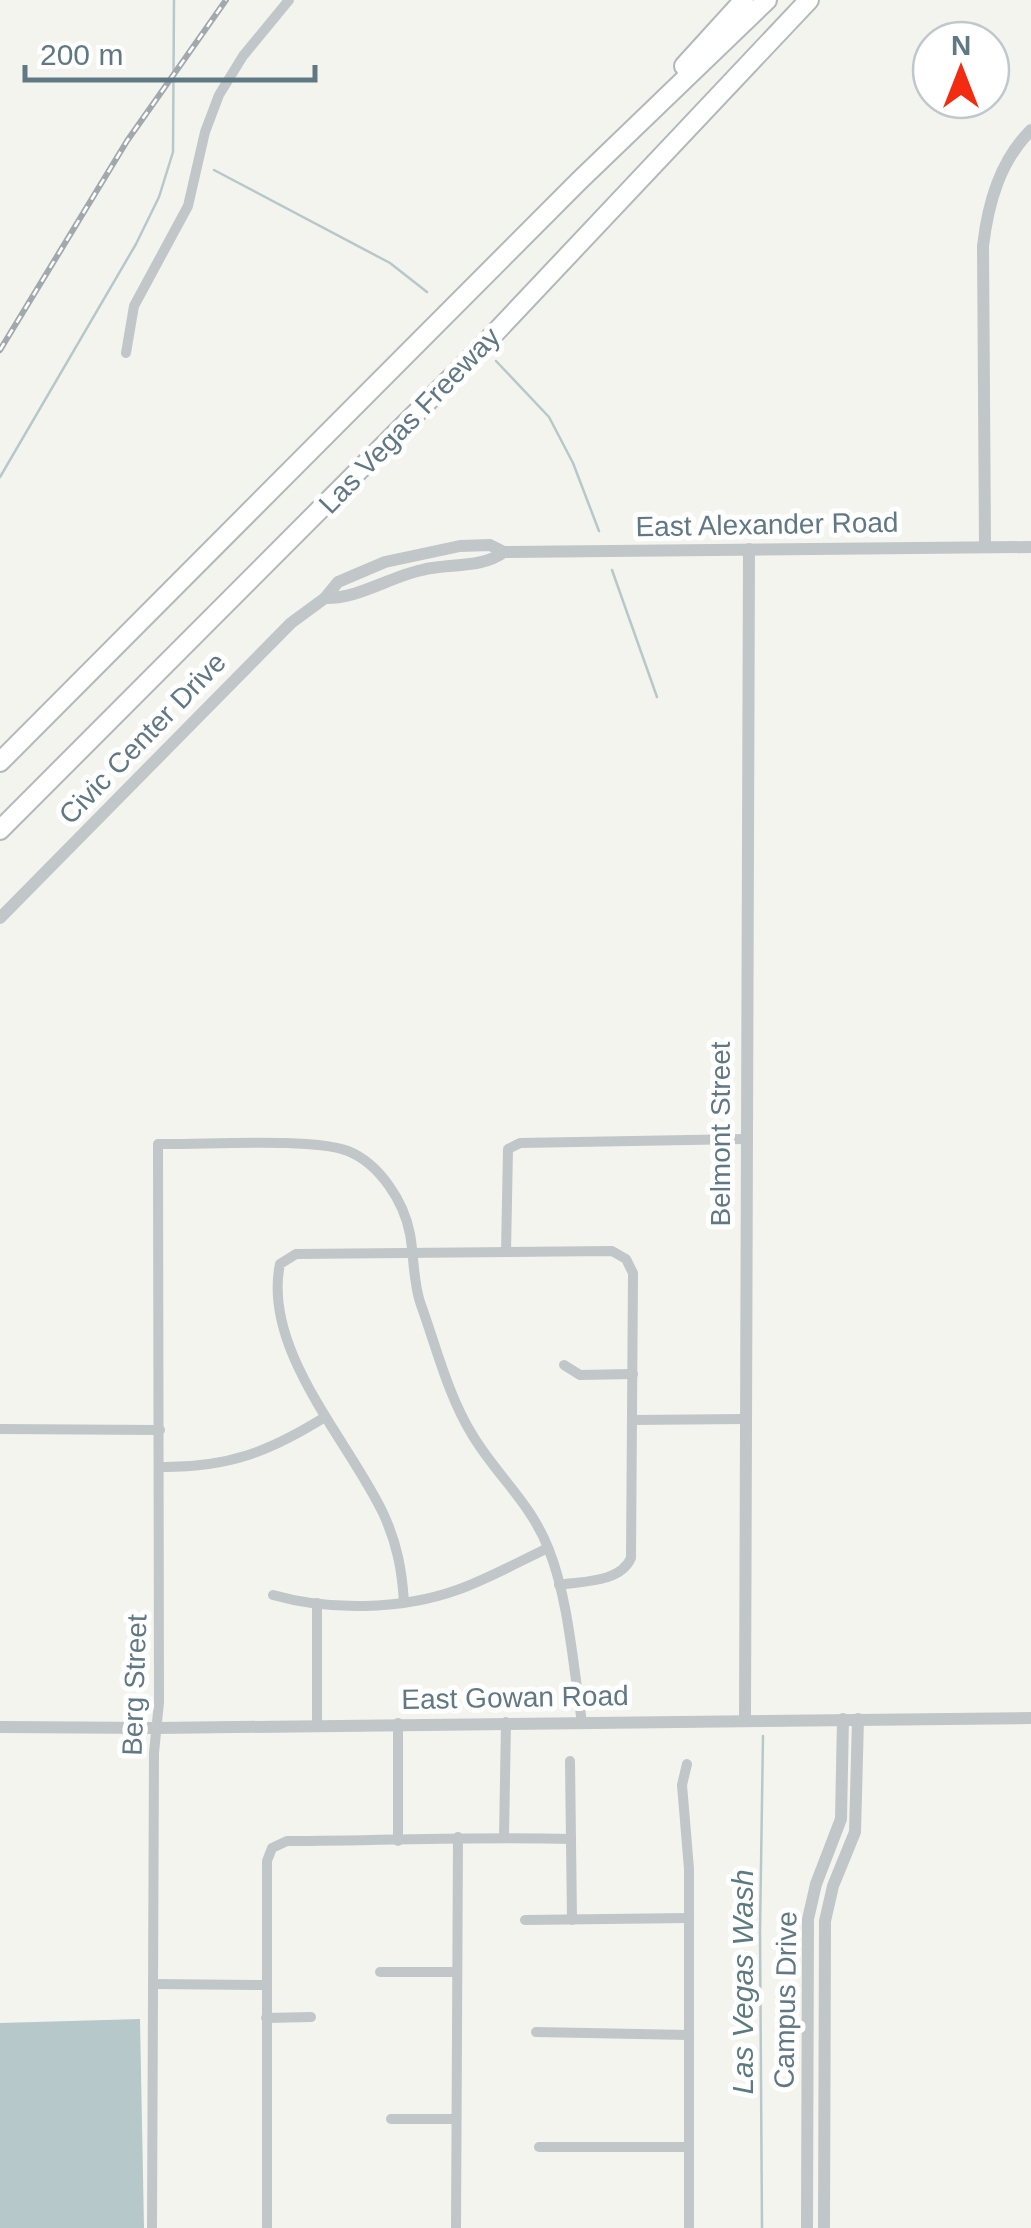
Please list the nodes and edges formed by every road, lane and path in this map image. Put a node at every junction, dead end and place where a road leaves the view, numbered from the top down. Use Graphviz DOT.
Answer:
graph roads {
  1 [pos="288,0"];
  2 [pos="744,0"];
  3 [pos="767,0"];
  4 [pos="809,0"];
  5 [pos="1031,130"];
  6 [pos="579,181"];
  7 [pos="126,353"];
  8 [pos="985,547"];
  9 [pos="1031,547"];
  10 [pos="749,549"];
  11 [pos="325,598"];
  12 [pos="0,762"];
  13 [pos="0,830"];
  14 [pos="0,918"];
  15 [pos="745,1140"];
  16 [pos="412,1252"];
  17 [pos="506,1252"];
  18 [pos="564,1365"];
  19 [pos="633,1374"];
  20 [pos="325,1417"];
  21 [pos="744,1419"];
  22 [pos="633,1420"];
  23 [pos="0,1429"];
  24 [pos="160,1430"];
  25 [pos="160,1466"];
  26 [pos="548,1548"];
  27 [pos="559,1585"];
  28 [pos="273,1595"];
  29 [pos="404,1602"];
  30 [pos="317,1603"];
  31 [pos="1031,1718"];
  32 [pos="745,1719"];
  33 [pos="843,1719"];
  34 [pos="858,1719"];
  35 [pos="506,1722"];
  36 [pos="582,1722"];
  37 [pos="398,1723"];
  38 [pos="317,1724"];
  39 [pos="0,1727"];
  40 [pos="156,1728"];
  41 [pos="570,1761"];
  42 [pos="687,1764"];
  43 [pos="458,1837"];
  44 [pos="504,1837"];
  45 [pos="571,1839"];
  46 [pos="398,1841"];
  47 [pos="689,1918"];
  48 [pos="525,1920"];
  49 [pos="572,1920"];
  50 [pos="380,1972"];
  51 [pos="456,1972"];
  52 [pos="154,1984"];
  53 [pos="266,1985"];
  54 [pos="311,2017"];
  55 [pos="266,2018"];
  56 [pos="536,2032"];
  57 [pos="689,2035"];
  58 [pos="808,2084"];
  59 [pos="824,2084"];
  60 [pos="391,2119"];
  61 [pos="455,2119"];
  62 [pos="539,2147"];
  63 [pos="689,2147"];
  64 [pos="152,2228"];
  65 [pos="268,2228"];
  66 [pos="456,2228"];
  67 [pos="689,2228"];
  68 [pos="808,2228"];
  69 [pos="824,2228"];
  1 -- 7 [label="street"];
  2 -- 6 [label="highway"];
  3 -- 6 [label="highway, Las Vegas Freeway"];
  4 -- 13 [label="highway, Las Vegas Freeway"];
  5 -- 8 [label="street"];
  6 -- 12 [label="highway, Las Vegas Freeway"];
  8 -- 9 [label="street, East Alexander Road"];
  8 -- 10 [label="street, East Alexander Road"];
  10 -- 11 [label="street, East Alexander Road"];
  10 -- 15 [label="street, Belmont Street"];
  11 -- 14 [label="street, Civic Center Drive"];
  15 -- 17 [label="street"];
  15 -- 21 [label="street, Belmont Street"];
  16 -- 17 [label="street"];
  16 -- 20 [label="street"];
  16 -- 24 [label="street, Berg Street"];
  16 -- 26 [label="street"];
  17 -- 19 [label="street"];
  18 -- 19 [label="street"];
  19 -- 22 [label="street"];
  20 -- 25 [label="street"];
  20 -- 29 [label="street"];
  21 -- 22 [label="street"];
  21 -- 32 [label="street, Belmont Street"];
  22 -- 27 [label="street"];
  23 -- 24 [label="street"];
  24 -- 25 [label="street, Berg Street"];
  25 -- 40 [label="street, Berg Street"];
  26 -- 27 [label="street"];
  26 -- 29 [label="street"];
  27 -- 36 [label="street"];
  28 -- 30 [label="street"];
  29 -- 30 [label="street"];
  30 -- 38 [label="street"];
  31 -- 34 [label="street, East Gowan Road"];
  32 -- 33 [label="street, East Gowan Road"];
  32 -- 36 [label="street, East Gowan Road"];
  33 -- 34 [label="street, East Gowan Road"];
  33 -- 58 [label="street, Campus Drive"];
  34 -- 59 [label="street, Campus Drive"];
  35 -- 36 [label="street, East Gowan Road"];
  35 -- 37 [label="street, East Gowan Road"];
  35 -- 44 [label="street"];
  37 -- 38 [label="street, East Gowan Road"];
  37 -- 46 [label="street"];
  38 -- 40 [label="street, East Gowan Road"];
  39 -- 40 [label="street, East Gowan Road"];
  40 -- 52 [label="street, Berg Street"];
  41 -- 45 [label="street"];
  42 -- 47 [label="street"];
  43 -- 44 [label="street"];
  43 -- 46 [label="street"];
  43 -- 51 [label="street"];
  44 -- 45 [label="street"];
  45 -- 49 [label="street"];
  46 -- 53 [label="street"];
  47 -- 49 [label="street"];
  47 -- 57 [label="street"];
  48 -- 49 [label="street"];
  50 -- 51 [label="street"];
  51 -- 61 [label="street"];
  52 -- 53 [label="street"];
  52 -- 64 [label="street, Berg Street"];
  53 -- 55 [label="street"];
  54 -- 55 [label="street"];
  55 -- 65 [label="street"];
  56 -- 57 [label="street"];
  57 -- 63 [label="street"];
  58 -- 59 [label="street"];
  58 -- 68 [label="street, Campus Drive"];
  59 -- 69 [label="street, Campus Drive"];
  60 -- 61 [label="street"];
  61 -- 66 [label="street"];
  62 -- 63 [label="street"];
  63 -- 67 [label="street"];
}
